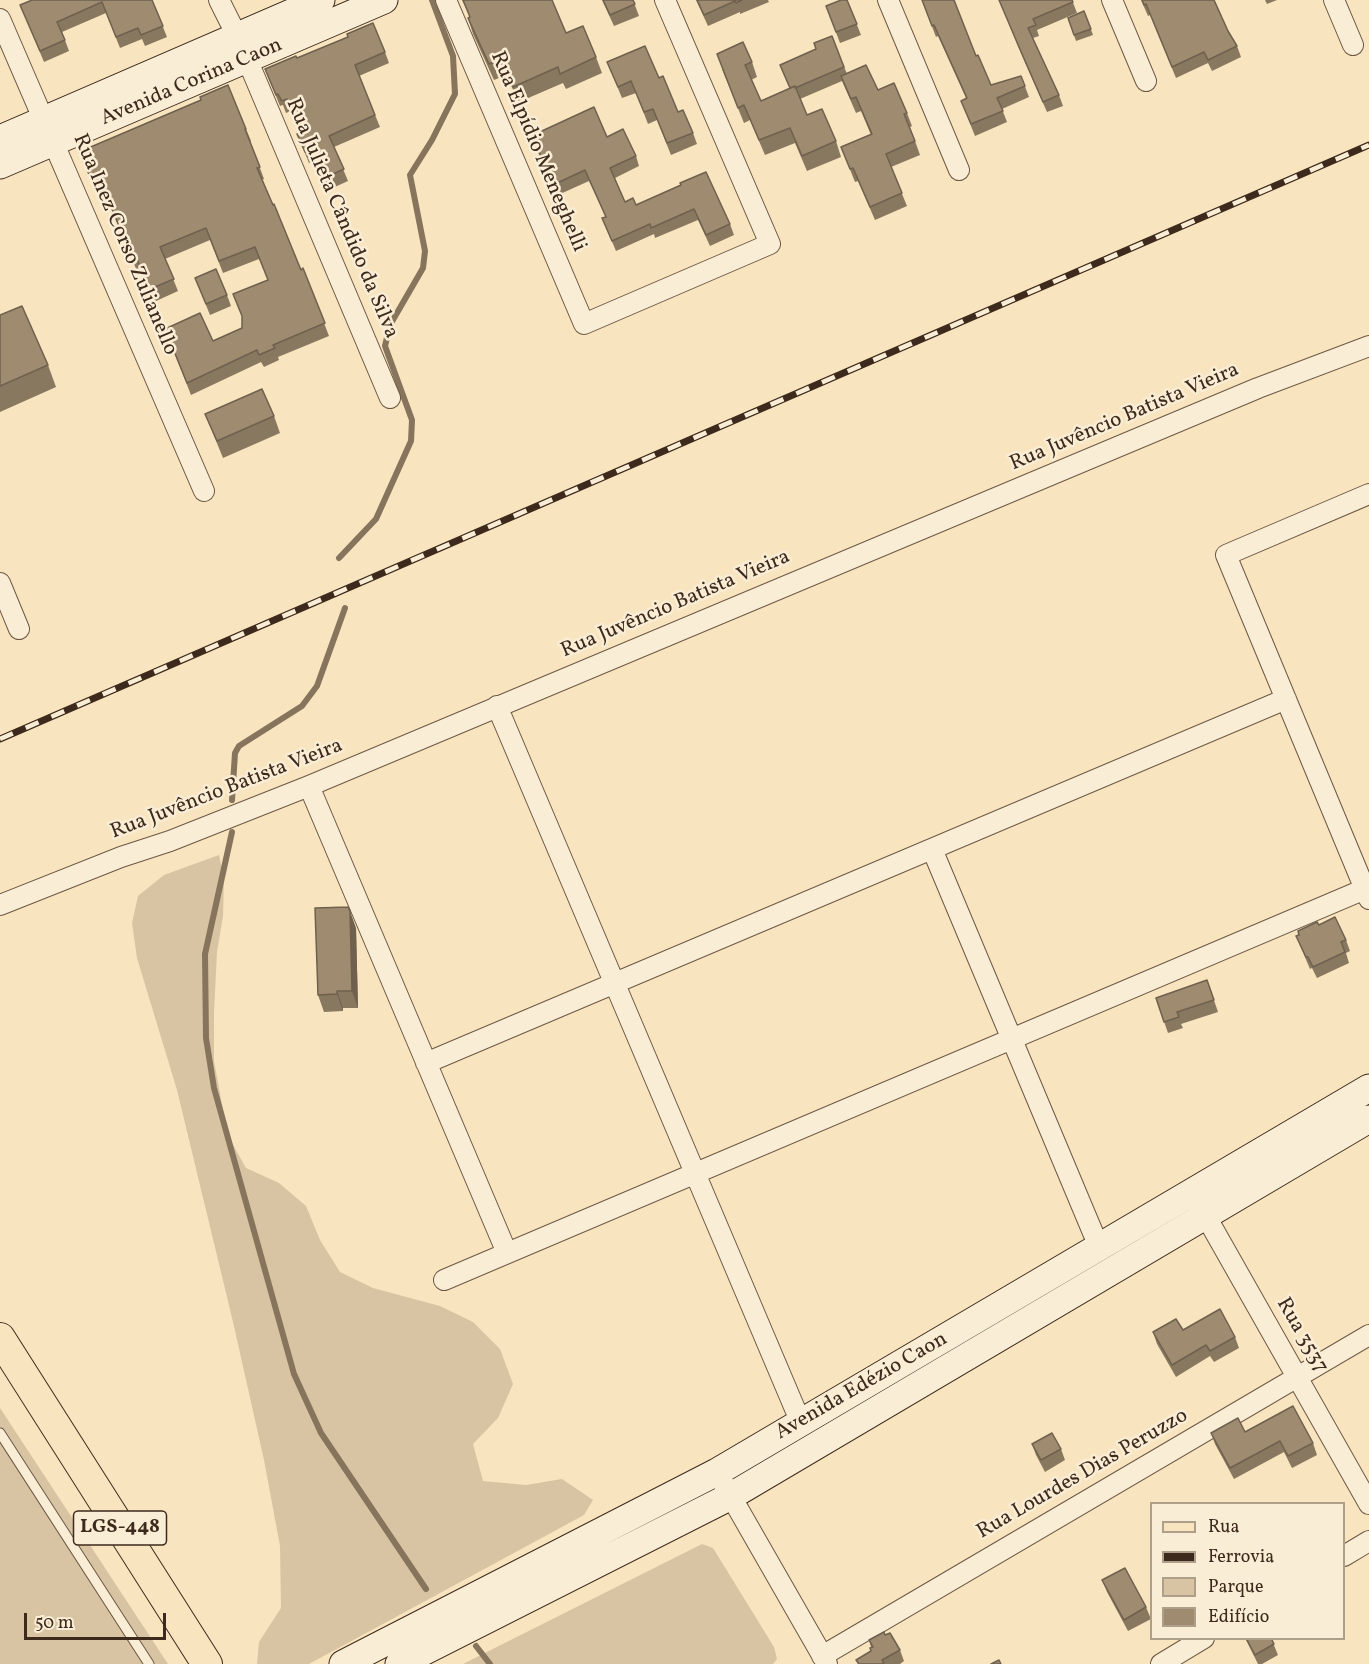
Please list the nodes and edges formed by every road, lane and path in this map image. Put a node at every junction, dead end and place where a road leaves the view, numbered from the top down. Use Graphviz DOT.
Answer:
graph roads {
  1 [pos="219,0"];
  2 [pos="321,0"];
  3 [pos="384,0"];
  4 [pos="446,0"];
  5 [pos="665,0"];
  6 [pos="888,0"];
  7 [pos="1112,0"];
  8 [pos="1334,0"];
  9 [pos="0,19"];
  10 [pos="1353,45"];
  11 [pos="242,48"];
  12 [pos="1146,81"];
  13 [pos="48,131"];
  14 [pos="0,139"];
  15 [pos="0,165"];
  16 [pos="959,170"];
  17 [pos="1369,346"];
  18 [pos="390,398"];
  19 [pos="204,491"];
  20 [pos="1369,494"];
  21 [pos="0,583"];
  22 [pos="19,629"];
  23 [pos="1286,699"];
  24 [pos="497,706"];
  25 [pos="309,786"];
  26 [pos="932,849"];
  27 [pos="1367,894"];
  28 [pos="0,905"];
  29 [pos="615,983"];
  30 [pos="1012,1039"];
  31 [pos="426,1063"];
  32 [pos="1369,1088"];
  33 [pos="1369,1119"];
  34 [pos="695,1173"];
  35 [pos="1192,1192"];
  36 [pos="1205,1216"];
  37 [pos="1099,1247"];
  38 [pos="507,1253"];
  39 [pos="444,1280"];
  40 [pos="1369,1335"];
  41 [pos="0,1338"];
  42 [pos="1297,1377"];
  43 [pos="801,1423"];
  44 [pos="0,1433"];
  45 [pos="717,1472"];
  46 [pos="731,1496"];
  47 [pos="1369,1504"];
  48 [pos="1369,1541"];
  49 [pos="1345,1555"];
  50 [pos="1201,1640"];
  51 [pos="824,1660"];
  52 [pos="207,1663"];
  53 [pos="149,1664"];
  54 [pos="343,1664"];
  55 [pos="399,1664"];
  56 [pos="1161,1664"];
  1 -- 11 [label="street, Rua Julieta Cândido da Silva"];
  2 -- 11 [label="main road, Avenida Corina Caon"];
  3 -- 11 [label="main road, Avenida Corina Caon"];
  4 -- 5 [label="street, Rua Elpídio Meneghelli"];
  6 -- 16 [label="street"];
  7 -- 12 [label="street"];
  8 -- 10 [label="street"];
  9 -- 13 [label="street, Rua Inez Corso Zulianello"];
  11 -- 13 [label="main road, Avenida Corina Caon"];
  11 -- 18 [label="street, Rua Julieta Cândido da Silva"];
  13 -- 14 [label="main road, Avenida Corina Caon"];
  13 -- 15 [label="main road, Avenida Corina Caon"];
  13 -- 19 [label="street, Rua Inez Corso Zulianello"];
  17 -- 24 [label="street, Rua Juvêncio Batista Vieira"];
  20 -- 23 [label="street"];
  21 -- 22 [label="street"];
  23 -- 26 [label="street"];
  23 -- 27 [label="street"];
  24 -- 25 [label="street, Rua Juvêncio Batista Vieira"];
  24 -- 29 [label="street"];
  25 -- 28 [label="street, Rua Juvêncio Batista Vieira"];
  25 -- 31 [label="street"];
  26 -- 29 [label="street"];
  26 -- 30 [label="street"];
  27 -- 30 [label="street"];
  29 -- 31 [label="street"];
  29 -- 34 [label="street"];
  30 -- 34 [label="street"];
  30 -- 37 [label="street"];
  31 -- 38 [label="street"];
  32 -- 35 [label="main road, Avenida Edézio Caon"];
  33 -- 36 [label="main road, Avenida Edézio Caon"];
  34 -- 38 [label="street"];
  34 -- 43 [label="street"];
  35 -- 36 [label="street, Rua 3537"];
  35 -- 37 [label="main road, Avenida Edézio Caon"];
  36 -- 42 [label="street, Rua 3537"];
  36 -- 46 [label="main road, Avenida Edézio Caon"];
  37 -- 43 [label="main road, Avenida Edézio Caon"];
  38 -- 39 [label="street"];
  40 -- 42 [label="street, Rua Lourdes Dias Peruzzo"];
  41 -- 52 [label="main road, LGS-448"];
  42 -- 47 [label="street, Rua 3537"];
  42 -- 51 [label="street, Rua Lourdes Dias Peruzzo"];
  43 -- 45 [label="main road, Avenida Edézio Caon"];
  44 -- 53 [label="lane"];
  45 -- 46 [label="street"];
  45 -- 54 [label="main road, Avenida Edézio Caon"];
  46 -- 51 [label="street"];
  46 -- 55 [label="main road, Avenida Edézio Caon"];
  48 -- 49 [label="street"];
  50 -- 56 [label="street"];
}
